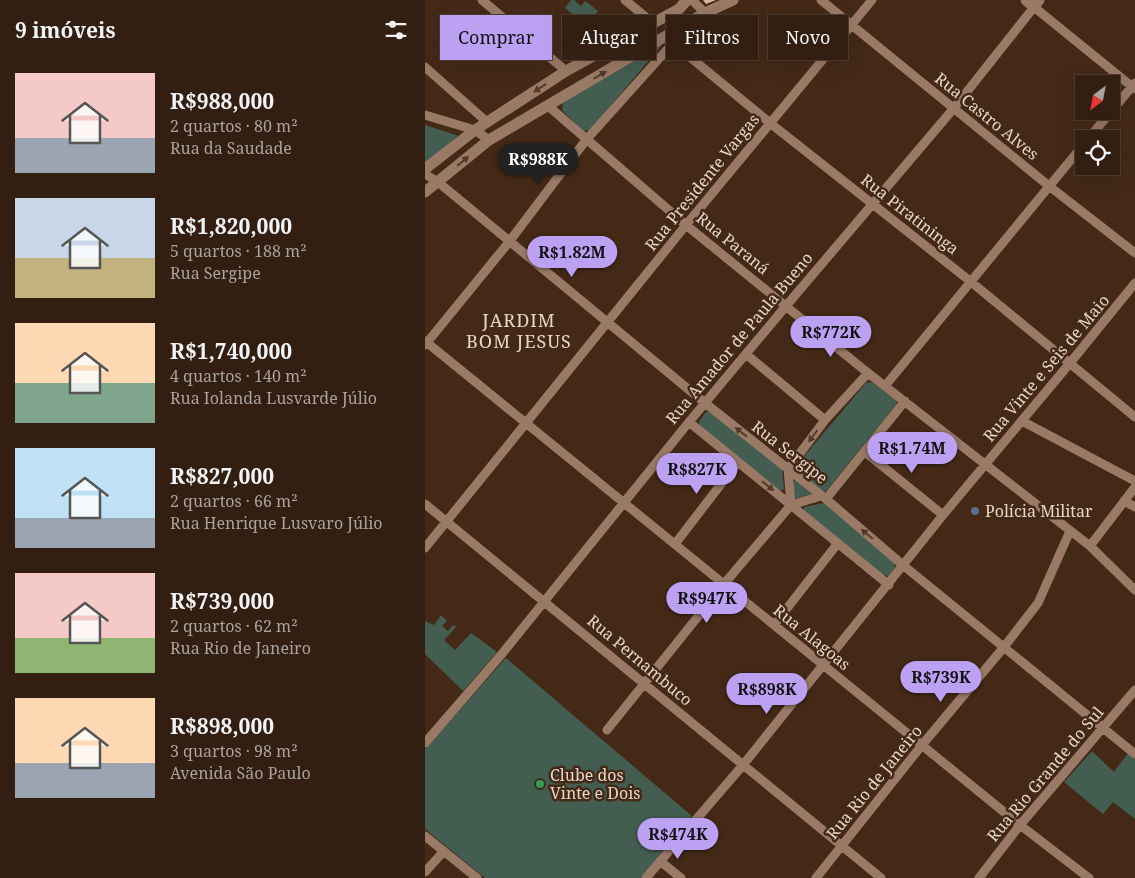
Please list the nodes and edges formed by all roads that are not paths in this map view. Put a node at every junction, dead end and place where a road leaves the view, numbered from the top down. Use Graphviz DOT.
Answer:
graph roads {
  1 [pos="482,0"];
  2 [pos="625,0"];
  3 [pos="687,0"];
  4 [pos="692,0"];
  5 [pos="733,0"];
  6 [pos="821,0"];
  7 [pos="872,0"];
  8 [pos="1033,2"];
  9 [pos="705,13"];
  10 [pos="643,15"];
  11 [pos="702,15"];
  12 [pos="656,21"];
  13 [pos="851,25"];
  14 [pos="666,42"];
  15 [pos="666,45"];
  16 [pos="586,60"];
  17 [pos="694,60"];
  18 [pos="425,67"];
  19 [pos="566,71"];
  20 [pos="1134,86"];
  21 [pos="547,105"];
  22 [pos="954,108"];
  23 [pos="425,115"];
  24 [pos="487,122"];
  25 [pos="770,123"];
  26 [pos="475,130"];
  27 [pos="1096,130"];
  28 [pos="489,140"];
  29 [pos="586,140"];
  30 [pos="1075,155"];
  31 [pos="425,169"];
  32 [pos="425,174"];
  33 [pos="438,182"];
  34 [pos="1049,186"];
  35 [pos="425,192"];
  36 [pos="873,204"];
  37 [pos="686,225"];
  38 [pos="509,242"];
  39 [pos="1135,253"];
  40 [pos="970,281"];
  41 [pos="1135,283"];
  42 [pos="786,306"];
  43 [pos="607,323"];
  44 [pos="426,343"];
  45 [pos="746,354"];
  46 [pos="1071,363"];
  47 [pos="868,373"];
  48 [pos="885,386"];
  49 [pos="905,402"];
  50 [pos="705,403"];
  51 [pos="1135,416"];
  52 [pos="825,420"];
  53 [pos="1022,420"];
  54 [pos="689,422"];
  55 [pos="525,423"];
  56 [pos="865,452"];
  57 [pos="738,462"];
  58 [pos="985,464"];
  59 [pos="788,469"];
  60 [pos="1135,480"];
  61 [pos="1135,487"];
  62 [pos="824,498"];
  63 [pos="1124,501"];
  64 [pos="625,502"];
  65 [pos="425,504"];
  66 [pos="791,505"];
  67 [pos="1135,507"];
  68 [pos="943,515"];
  69 [pos="446,521"];
  70 [pos="1070,531"];
  71 [pos="675,544"];
  72 [pos="838,544"];
  73 [pos="1090,546"];
  74 [pos="425,548"];
  75 [pos="904,566"];
  76 [pos="724,584"];
  77 [pos="889,585"];
  78 [pos="1135,590"];
  79 [pos="545,602"];
  80 [pos="774,625"];
  81 [pos="1005,647"];
  82 [pos="823,665"];
  83 [pos="644,683"];
  84 [pos="1135,690"];
  85 [pos="1104,728"];
  86 [pos="607,730"];
  87 [pos="425,743"];
  88 [pos="922,745"];
  89 [pos="1135,754"];
  90 [pos="743,765"];
  91 [pos="1021,825"];
  92 [pos="425,836"];
  93 [pos="842,846"];
  94 [pos="444,851"];
  95 [pos="660,861"];
  96 [pos="425,872"];
  97 [pos="477,878"];
  98 [pos="647,878"];
  99 [pos="681,878"];
  100 [pos="816,878"];
  101 [pos="881,878"];
  102 [pos="979,878"];
  103 [pos="1089,878"];
  1 -- 19 [label="street"];
  2 -- 10 [label="street"];
  3 -- 12 [label="street"];
  4 -- 9 [label="street"];
  5 -- 9 [label="street"];
  6 -- 13 [label="street, Rua Castro Alves"];
  7 -- 13 [label="street, Rua Presidente Vargas"];
  8 -- 20 [label="street"];
  8 -- 22 [label="street, Rua Amador de Paula Bueno"];
  9 -- 11 [label="street"];
  13 -- 22 [label="street, Rua Castro Alves"];
  13 -- 25 [label="street, Rua Presidente Vargas"];
  21 -- 14 [label="street, one-way"];
  15 -- 29 [label="street"];
  16 -- 19 [label="street"];
  17 -- 25 [label="street, Rua Piratininga"];
  18 -- 24 [label="street"];
  19 -- 24 [label="street, one-way"];
  20 -- 27 [label="street"];
  21 -- 28 [label="street"];
  21 -- 29 [label="street, Rua Paraná"];
  22 -- 34 [label="street, Rua Castro Alves"];
  22 -- 36 [label="street, Rua Amador de Paula Bueno"];
  23 -- 26 [label="street"];
  24 -- 26 [label="street"];
  25 -- 36 [label="street, Rua Piratininga"];
  25 -- 37 [label="street, Rua Presidente Vargas"];
  26 -- 28 [label="street"];
  26 -- 31 [label="street"];
  33 -- 28 [label="street, one-way"];
  29 -- 37 [label="street, Rua Paraná"];
  29 -- 38 [label="street"];
  30 -- 34 [label="street"];
  32 -- 33 [label="street, Rua Sergipe"];
  33 -- 35 [label="street"];
  33 -- 38 [label="street, Rua Sergipe"];
  34 -- 39 [label="street, Rua Castro Alves"];
  34 -- 40 [label="street"];
  36 -- 40 [label="street, Rua Piratininga"];
  36 -- 42 [label="street, Rua Amador de Paula Bueno"];
  37 -- 42 [label="street, Rua Paraná"];
  37 -- 43 [label="street, Rua Presidente Vargas"];
  38 -- 43 [label="street, Rua Sergipe"];
  38 -- 44 [label="street"];
  40 -- 46 [label="street, Rua Piratininga"];
  40 -- 48 [label="street"];
  41 -- 46 [label="street, Rua Vinte e Seis de Maio"];
  42 -- 45 [label="street, Rua Amador de Paula Bueno"];
  42 -- 47 [label="street, Rua Paraná"];
  43 -- 50 [label="street, Rua Sergipe"];
  43 -- 55 [label="street, Rua Presidente Vargas"];
  44 -- 55 [label="street, Rua Alagoas"];
  45 -- 50 [label="street, Rua Amador de Paula Bueno"];
  45 -- 52 [label="street"];
  46 -- 51 [label="street, Rua Piratininga"];
  46 -- 53 [label="street, Rua Vinte e Seis de Maio"];
  47 -- 48 [label="street, Rua Paraná"];
  47 -- 52 [label="street"];
  48 -- 49 [label="street, Rua Paraná"];
  49 -- 56 [label="street"];
  49 -- 58 [label="street, Rua Paraná"];
  50 -- 54 [label="street, Rua Amador de Paula Bueno"];
  59 -- 50 [label="street, Rua Sergipe, one-way"];
  52 -- 59 [label="street, one-way"];
  53 -- 58 [label="street, Rua Vinte e Seis de Maio"];
  53 -- 60 [label="street"];
  54 -- 57 [label="street"];
  54 -- 64 [label="street, Rua Amador de Paula Bueno"];
  55 -- 64 [label="street, Rua Alagoas"];
  55 -- 69 [label="street, Rua Presidente Vargas"];
  56 -- 62 [label="street"];
  56 -- 68 [label="street"];
  57 -- 66 [label="street, one-way"];
  57 -- 71 [label="street"];
  58 -- 68 [label="street, Rua Vinte e Seis de Maio"];
  58 -- 70 [label="street, Rua Paraná"];
  59 -- 62 [label="street, Rua Sergipe"];
  59 -- 66 [label="street"];
  61 -- 63 [label="street"];
  62 -- 66 [label="street"];
  75 -- 62 [label="street, Rua Sergipe, one-way"];
  63 -- 67 [label="street"];
  63 -- 73 [label="street"];
  64 -- 71 [label="street, Rua Alagoas"];
  64 -- 79 [label="street, Rua Amador de Paula Bueno"];
  65 -- 69 [label="street, Rua Pernambuco"];
  66 -- 72 [label="street"];
  66 -- 76 [label="street"];
  68 -- 75 [label="street, Rua Vinte e Seis de Maio"];
  69 -- 74 [label="street, Rua Presidente Vargas"];
  69 -- 79 [label="street, Rua Pernambuco"];
  70 -- 73 [label="street, Rua Paraná"];
  70 -- 81 [label="street, Rua Rio de Janeiro"];
  71 -- 76 [label="street, Rua Alagoas"];
  72 -- 77 [label="street"];
  72 -- 80 [label="street"];
  73 -- 78 [label="street, Rua Paraná"];
  75 -- 77 [label="street, Rua Vinte e Seis de Maio"];
  75 -- 81 [label="street, Rua Sergipe"];
  76 -- 80 [label="street, Rua Alagoas"];
  76 -- 83 [label="street"];
  77 -- 82 [label="street, Rua Vinte e Seis de Maio"];
  79 -- 83 [label="street, Rua Pernambuco"];
  79 -- 87 [label="street, Rua Amador de Paula Bueno"];
  80 -- 82 [label="street, Rua Alagoas"];
  81 -- 85 [label="street, Rua Sergipe"];
  81 -- 88 [label="street, Rua Rio de Janeiro"];
  82 -- 88 [label="street, Rua Alagoas"];
  82 -- 90 [label="street, Rua Vinte e Seis de Maio"];
  83 -- 86 [label="street"];
  83 -- 90 [label="street, Rua Pernambuco"];
  84 -- 85 [label="street, Rua Rio Grande do Sul"];
  85 -- 89 [label="street, Rua Sergipe"];
  85 -- 91 [label="street, Rua Rio Grande do Sul"];
  88 -- 91 [label="street, Rua Alagoas"];
  88 -- 93 [label="street, Rua Rio de Janeiro"];
  90 -- 93 [label="street, Rua Pernambuco"];
  90 -- 95 [label="street, Rua Vinte e Seis de Maio"];
  91 -- 102 [label="street, Rua Rio Grande do Sul"];
  91 -- 103 [label="street, Rua Alagoas"];
  92 -- 94 [label="street"];
  93 -- 100 [label="street, Rua Rio de Janeiro"];
  93 -- 101 [label="street, Rua Pernambuco"];
  94 -- 96 [label="street"];
  94 -- 97 [label="street"];
  95 -- 98 [label="street, Rua Vinte e Seis de Maio"];
  95 -- 99 [label="street"];
}
